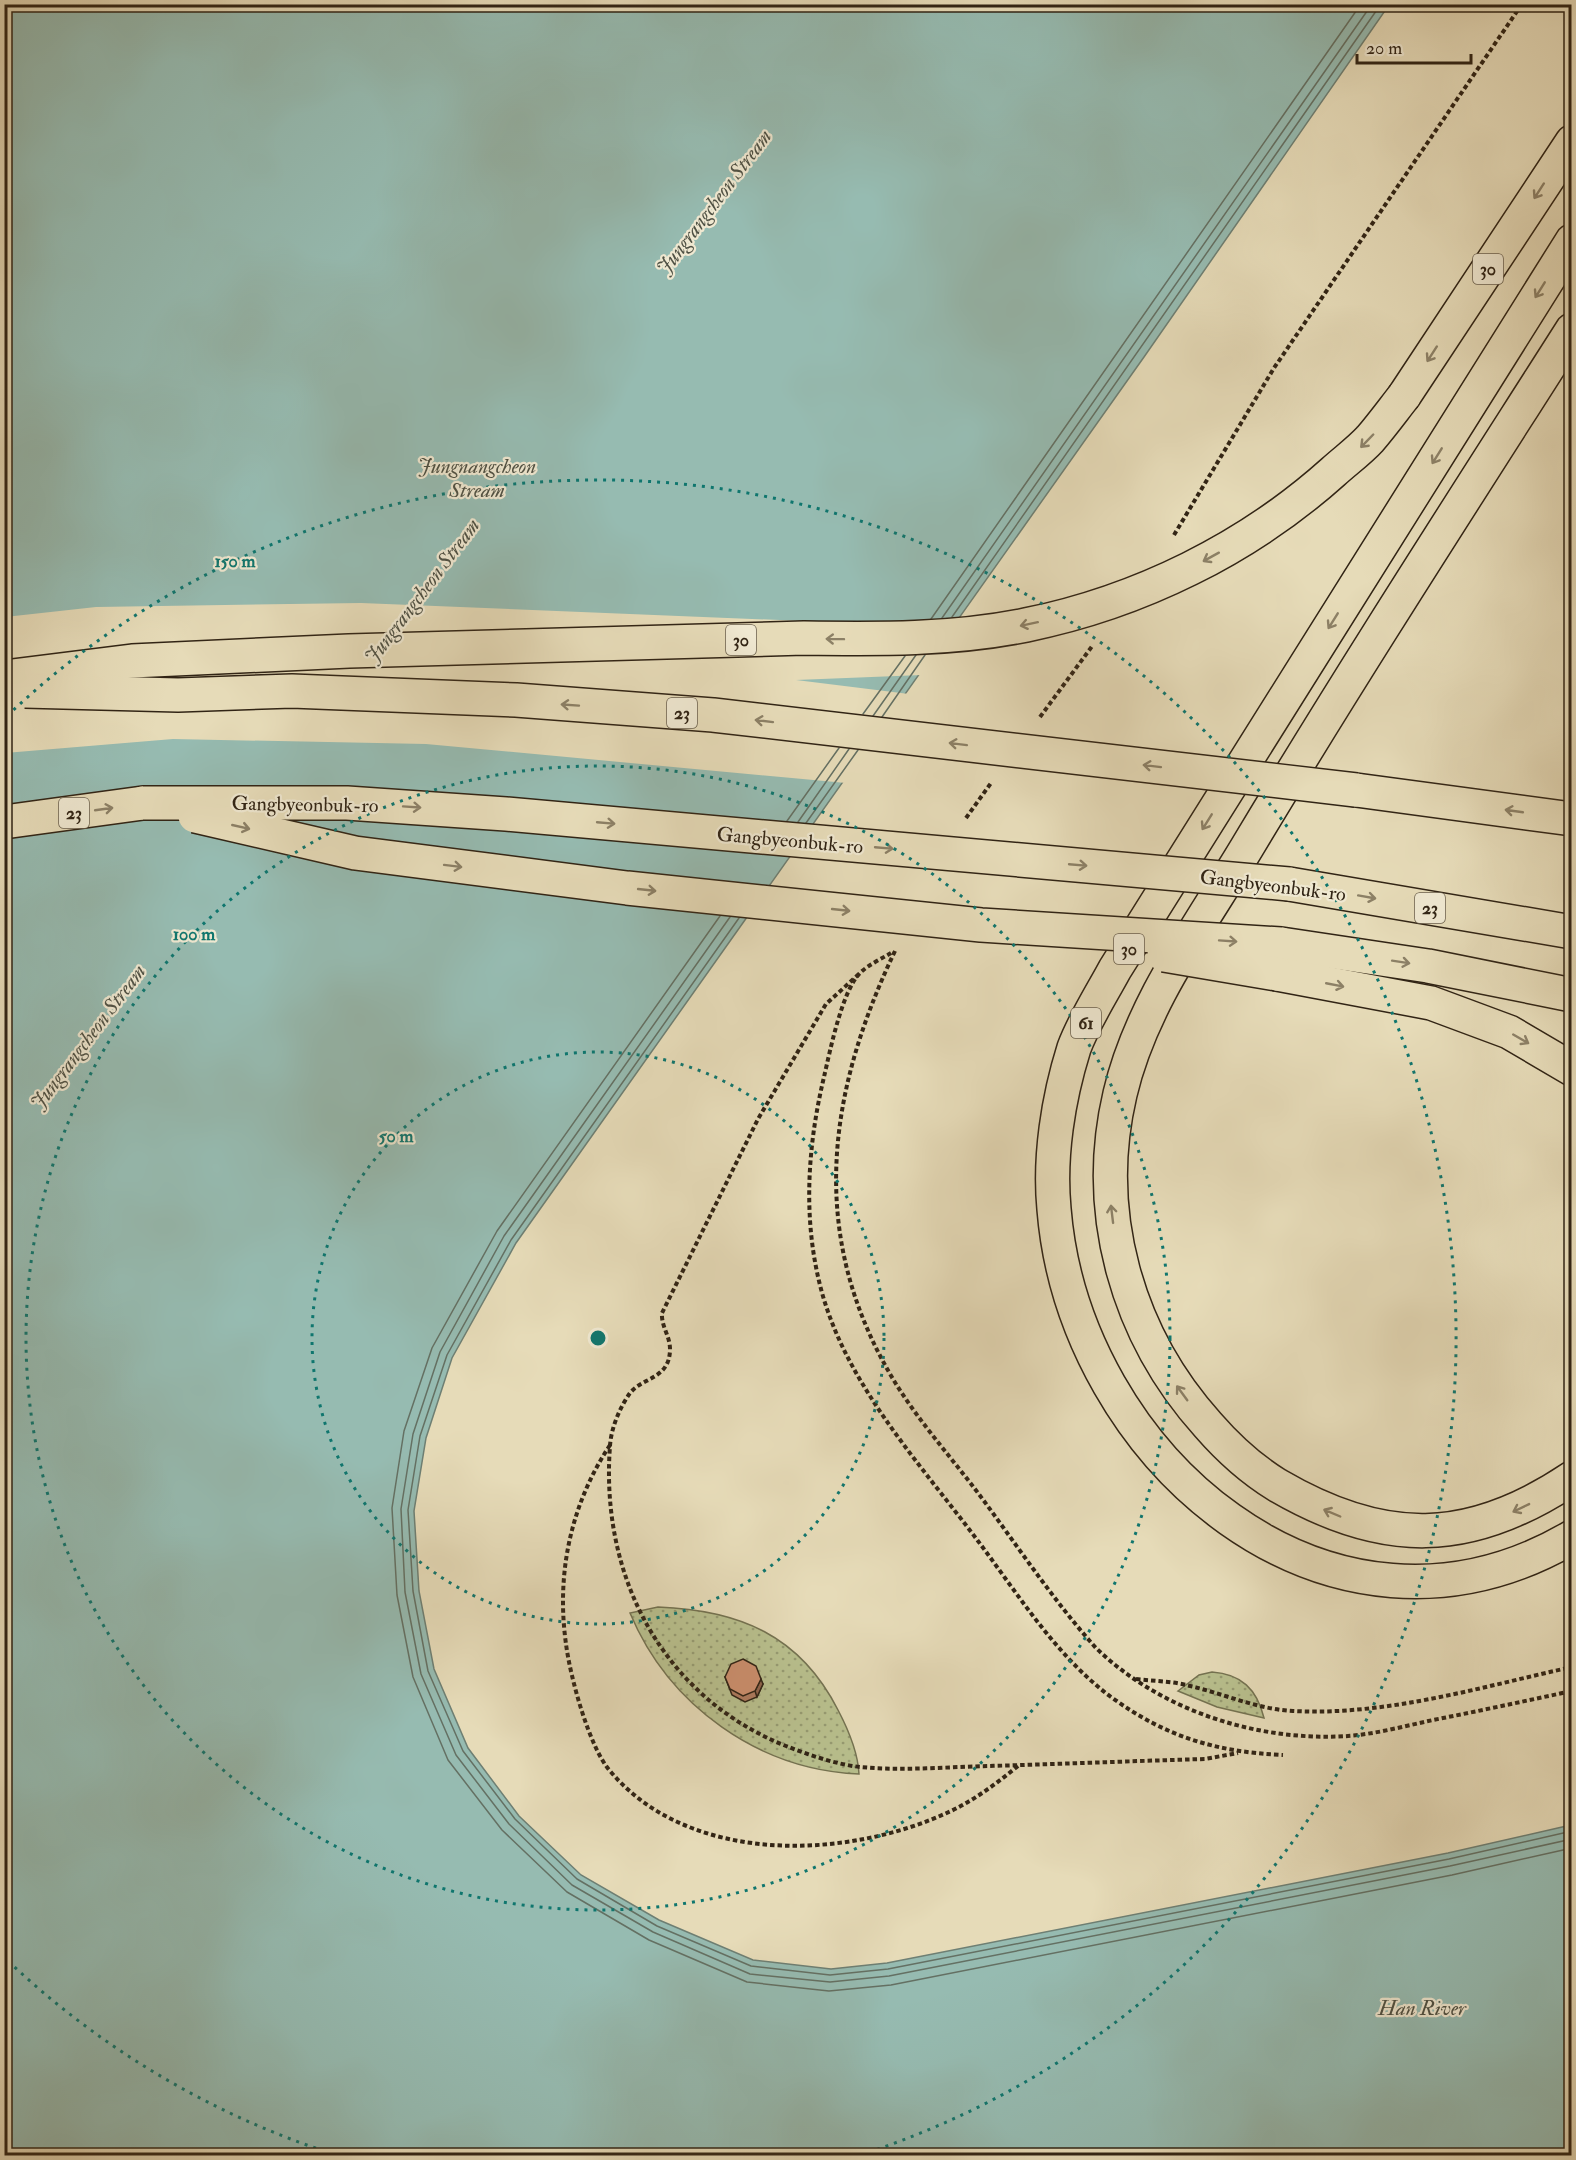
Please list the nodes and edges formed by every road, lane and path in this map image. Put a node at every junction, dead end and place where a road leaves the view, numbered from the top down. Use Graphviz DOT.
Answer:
graph roads {
  1 [pos="1572,142"];
  2 [pos="1572,241"];
  3 [pos="1572,330"];
  4 [pos="4,677"];
  5 [pos="4,691"];
  6 [pos="143,803"];
  7 [pos="1572,819"];
  8 [pos="4,822"];
  9 [pos="1572,932"];
  10 [pos="897,949"];
  11 [pos="1279,959"];
  12 [pos="859,974"];
  13 [pos="1572,995"];
  14 [pos="1572,1069"];
  15 [pos="610,1445"];
  16 [pos="1572,1478"];
  17 [pos="1572,1538"];
  18 [pos="1572,1667"];
  19 [pos="1133,1678"];
  20 [pos="1238,1753"];
  21 [pos="1283,1755"];
  22 [pos="1019,1765"];
  1 -- 4 [label="highway, 30, one-way, bridge"];
  2 -- 17 [label="highway, 61, one-way"];
  16 -- 3 [label="highway, one-way"];
  7 -- 5 [label="highway, 23, one-way, bridge"];
  8 -- 6 [label="highway, Gangbyeonbuk-ro / 23, one-way"];
  6 -- 9 [label="highway, Gangbyeonbuk-ro / 23, one-way, bridge"];
  6 -- 11 [label="highway, one-way, bridge"];
  10 -- 12 [label="path"];
  11 -- 13 [label="highway, one-way"];
  11 -- 14 [label="highway, one-way"];
  12 -- 15 [label="path"];
  12 -- 20 [label="path"];
  15 -- 22 [label="path"];
  15 -- 22 [label="path"];
  18 -- 19 [label="path"];
  20 -- 21 [label="path"];
  20 -- 22 [label="path"];
}
